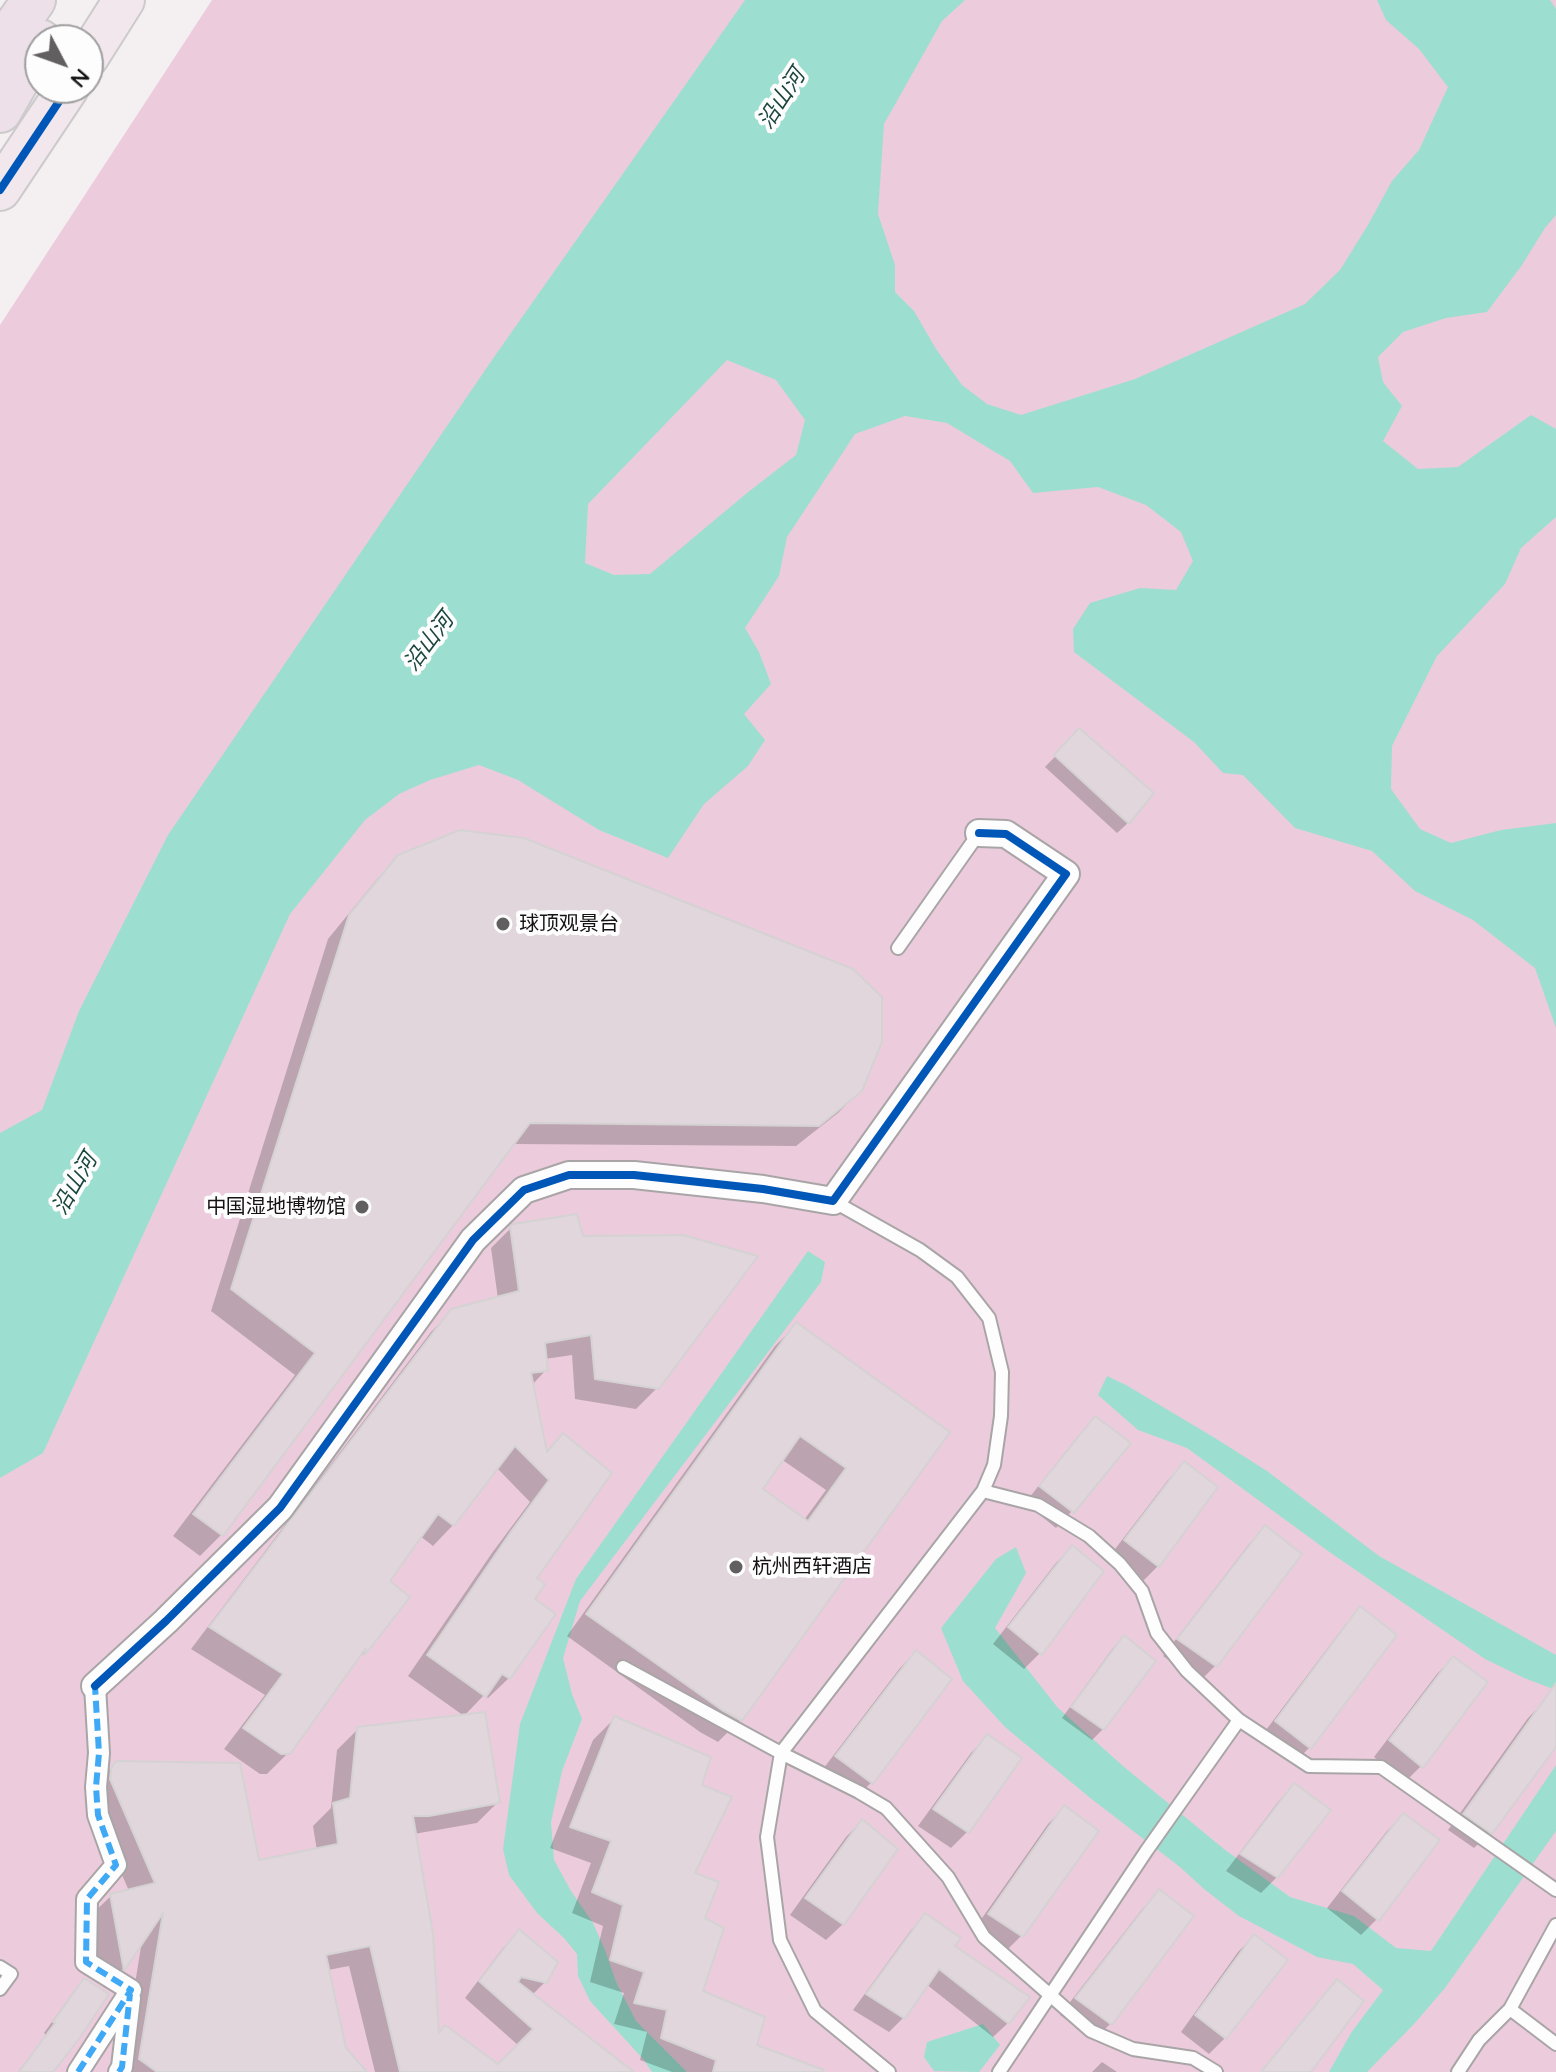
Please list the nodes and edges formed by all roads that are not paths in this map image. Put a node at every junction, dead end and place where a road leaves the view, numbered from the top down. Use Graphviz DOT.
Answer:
graph roads {
  1 [pos="34,0"];
  2 [pos="64,0"];
  3 [pos="124,0"];
  4 [pos="50,24"];
  5 [pos="104,32"];
  6 [pos="0,48"];
  7 [pos="24,69"];
  8 [pos="57,104"];
  9 [pos="0,111"];
  10 [pos="0,190"];
  11 [pos="979,833"];
  12 [pos="898,948"];
  13 [pos="833,1201"];
  14 [pos="983,1491"];
  15 [pos="623,1667"];
  16 [pos="95,1686"];
  17 [pos="1239,1720"];
  18 [pos="781,1753"];
  19 [pos="1556,1890"];
  20 [pos="1556,1925"];
  21 [pos="0,1967"];
  22 [pos="0,1989"];
  23 [pos="131,1990"];
  24 [pos="1050,1994"];
  25 [pos="1510,2009"];
  26 [pos="1556,2044"];
  27 [pos="78,2072"];
  28 [pos="119,2072"];
  29 [pos="889,2072"];
  30 [pos="999,2072"];
  31 [pos="1216,2072"];
  32 [pos="1458,2072"];
  1 -- 6 [label="highway"];
  2 -- 4 [label="highway"];
  3 -- 5 [label="main road"];
  7 -- 9 [label="highway"];
  8 -- 10 [label="main road"];
  11 -- 12 [label="lane"];
  11 -- 13 [label="street"];
  13 -- 14 [label="lane"];
  13 -- 16 [label="street"];
  14 -- 17 [label="lane"];
  14 -- 18 [label="lane"];
  15 -- 18 [label="lane"];
  16 -- 23 [label="street"];
  17 -- 19 [label="lane"];
  17 -- 24 [label="lane"];
  18 -- 24 [label="lane"];
  18 -- 29 [label="lane"];
  20 -- 25 [label="lane"];
  21 -- 22 [label="lane"];
  23 -- 27 [label="street"];
  23 -- 28 [label="street"];
  24 -- 30 [label="lane"];
  24 -- 31 [label="lane"];
  25 -- 26 [label="lane"];
  25 -- 32 [label="lane"];
}
